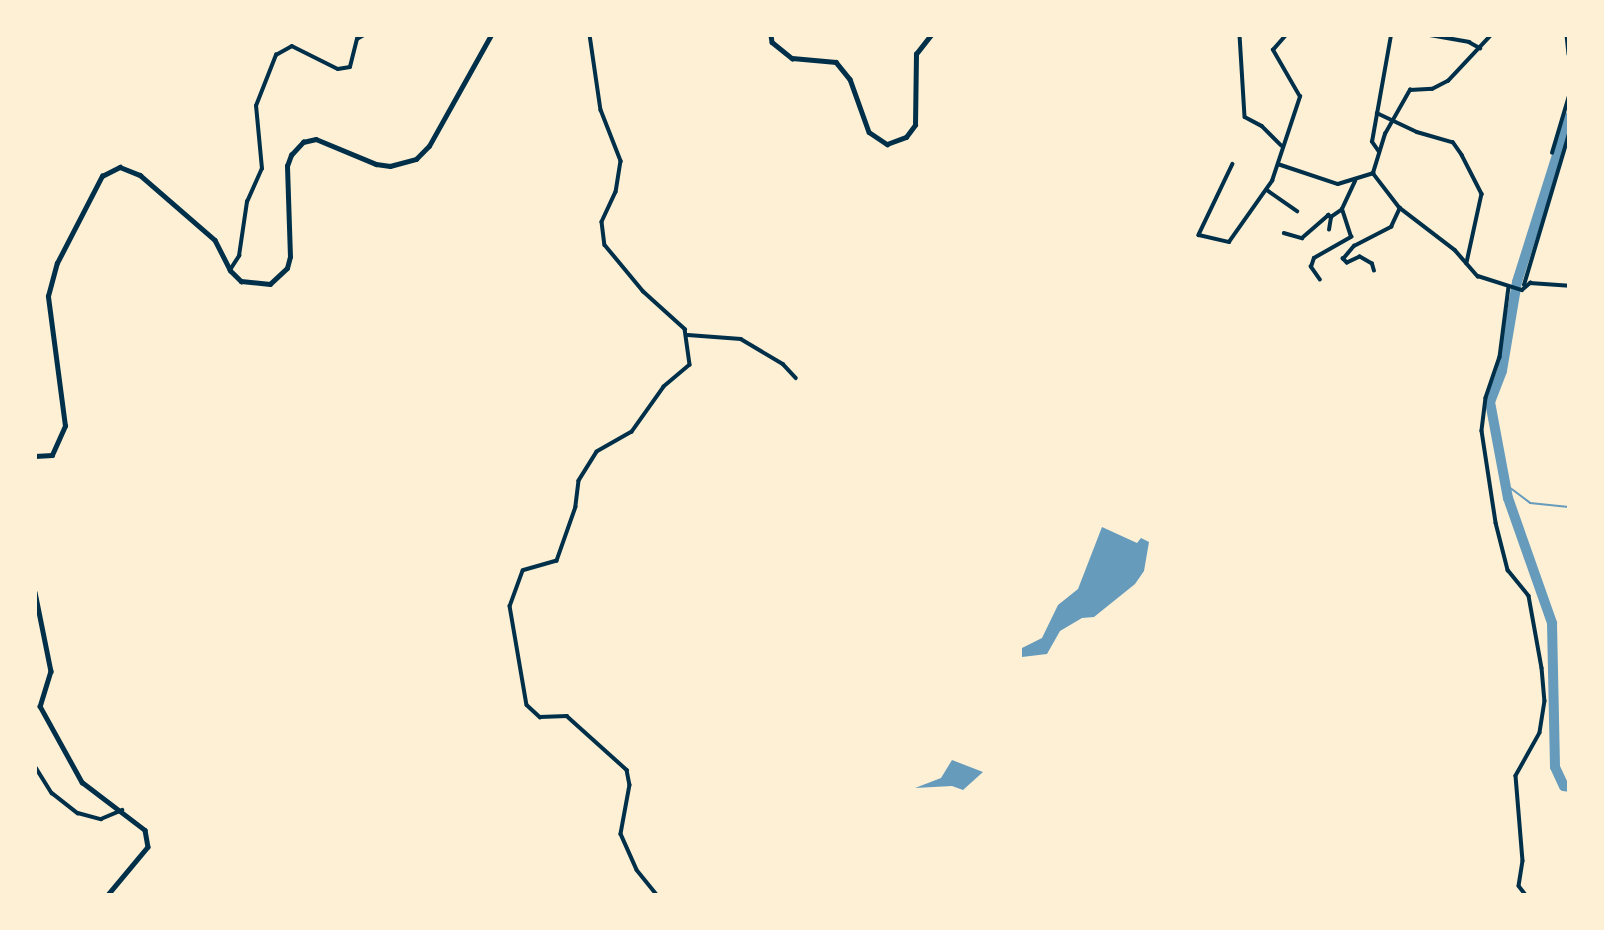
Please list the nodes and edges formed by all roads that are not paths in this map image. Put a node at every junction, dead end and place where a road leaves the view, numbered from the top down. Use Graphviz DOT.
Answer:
graph roads {
  1 [pos="363,35"];
  2 [pos="491,35"];
  3 [pos="590,35"];
  4 [pos="771,35"];
  5 [pos="931,35"];
  6 [pos="1240,35"];
  7 [pos="1286,35"];
  8 [pos="1391,35"];
  9 [pos="1430,35"];
  10 [pos="1491,35"];
  11 [pos="1567,35"];
  12 [pos="1480,48"];
  13 [pos="1569,54"];
  14 [pos="1569,96"];
  15 [pos="1377,113"];
  16 [pos="1393,120"];
  17 [pos="1569,134"];
  18 [pos="1281,145"];
  19 [pos="1379,152"];
  20 [pos="1552,153"];
  21 [pos="1233,164"];
  22 [pos="1278,164"];
  23 [pos="1373,173"];
  24 [pos="1354,181"];
  25 [pos="1266,190"];
  26 [pos="1400,208"];
  27 [pos="1342,209"];
  28 [pos="1297,212"];
  29 [pos="1331,217"];
  30 [pos="1329,230"];
  31 [pos="1284,233"];
  32 [pos="1351,237"];
  33 [pos="1354,246"];
  34 [pos="1467,263"];
  35 [pos="230,270"];
  36 [pos="1374,271"];
  37 [pos="1320,280"];
  38 [pos="1569,286"];
  39 [pos="1510,287"];
  40 [pos="1523,288"];
  41 [pos="688,335"];
  42 [pos="796,377"];
  43 [pos="35,456"];
  44 [pos="35,592"];
  45 [pos="35,766"];
  46 [pos="122,810"];
  47 [pos="108,895"];
  48 [pos="657,895"];
  49 [pos="1525,895"];
  1 -- 35 [label="street"];
  2 -- 35 [label="street"];
  3 -- 41 [label="street"];
  4 -- 5 [label="street"];
  6 -- 18 [label="street"];
  7 -- 18 [label="street"];
  8 -- 15 [label="street"];
  9 -- 12 [label="street"];
  10 -- 12 [label="street"];
  11 -- 13 [label="street"];
  12 -- 16 [label="street"];
  14 -- 20 [label="street"];
  15 -- 16 [label="street"];
  15 -- 19 [label="street"];
  16 -- 19 [label="street"];
  16 -- 34 [label="street"];
  17 -- 40 [label="street"];
  18 -- 22 [label="street"];
  19 -- 23 [label="street"];
  21 -- 25 [label="street"];
  22 -- 24 [label="street"];
  22 -- 25 [label="street"];
  23 -- 24 [label="street"];
  23 -- 26 [label="street"];
  24 -- 27 [label="street"];
  25 -- 28 [label="street"];
  26 -- 33 [label="street"];
  26 -- 34 [label="street"];
  27 -- 29 [label="street"];
  27 -- 32 [label="street"];
  29 -- 30 [label="street"];
  29 -- 31 [label="street"];
  32 -- 33 [label="street"];
  32 -- 37 [label="street"];
  33 -- 36 [label="street"];
  34 -- 39 [label="street"];
  35 -- 43 [label="street"];
  38 -- 40 [label="street"];
  39 -- 40 [label="street"];
  39 -- 49 [label="street"];
  41 -- 42 [label="street"];
  41 -- 48 [label="street"];
  44 -- 46 [label="street"];
  45 -- 46 [label="street"];
  46 -- 47 [label="street"];
}
